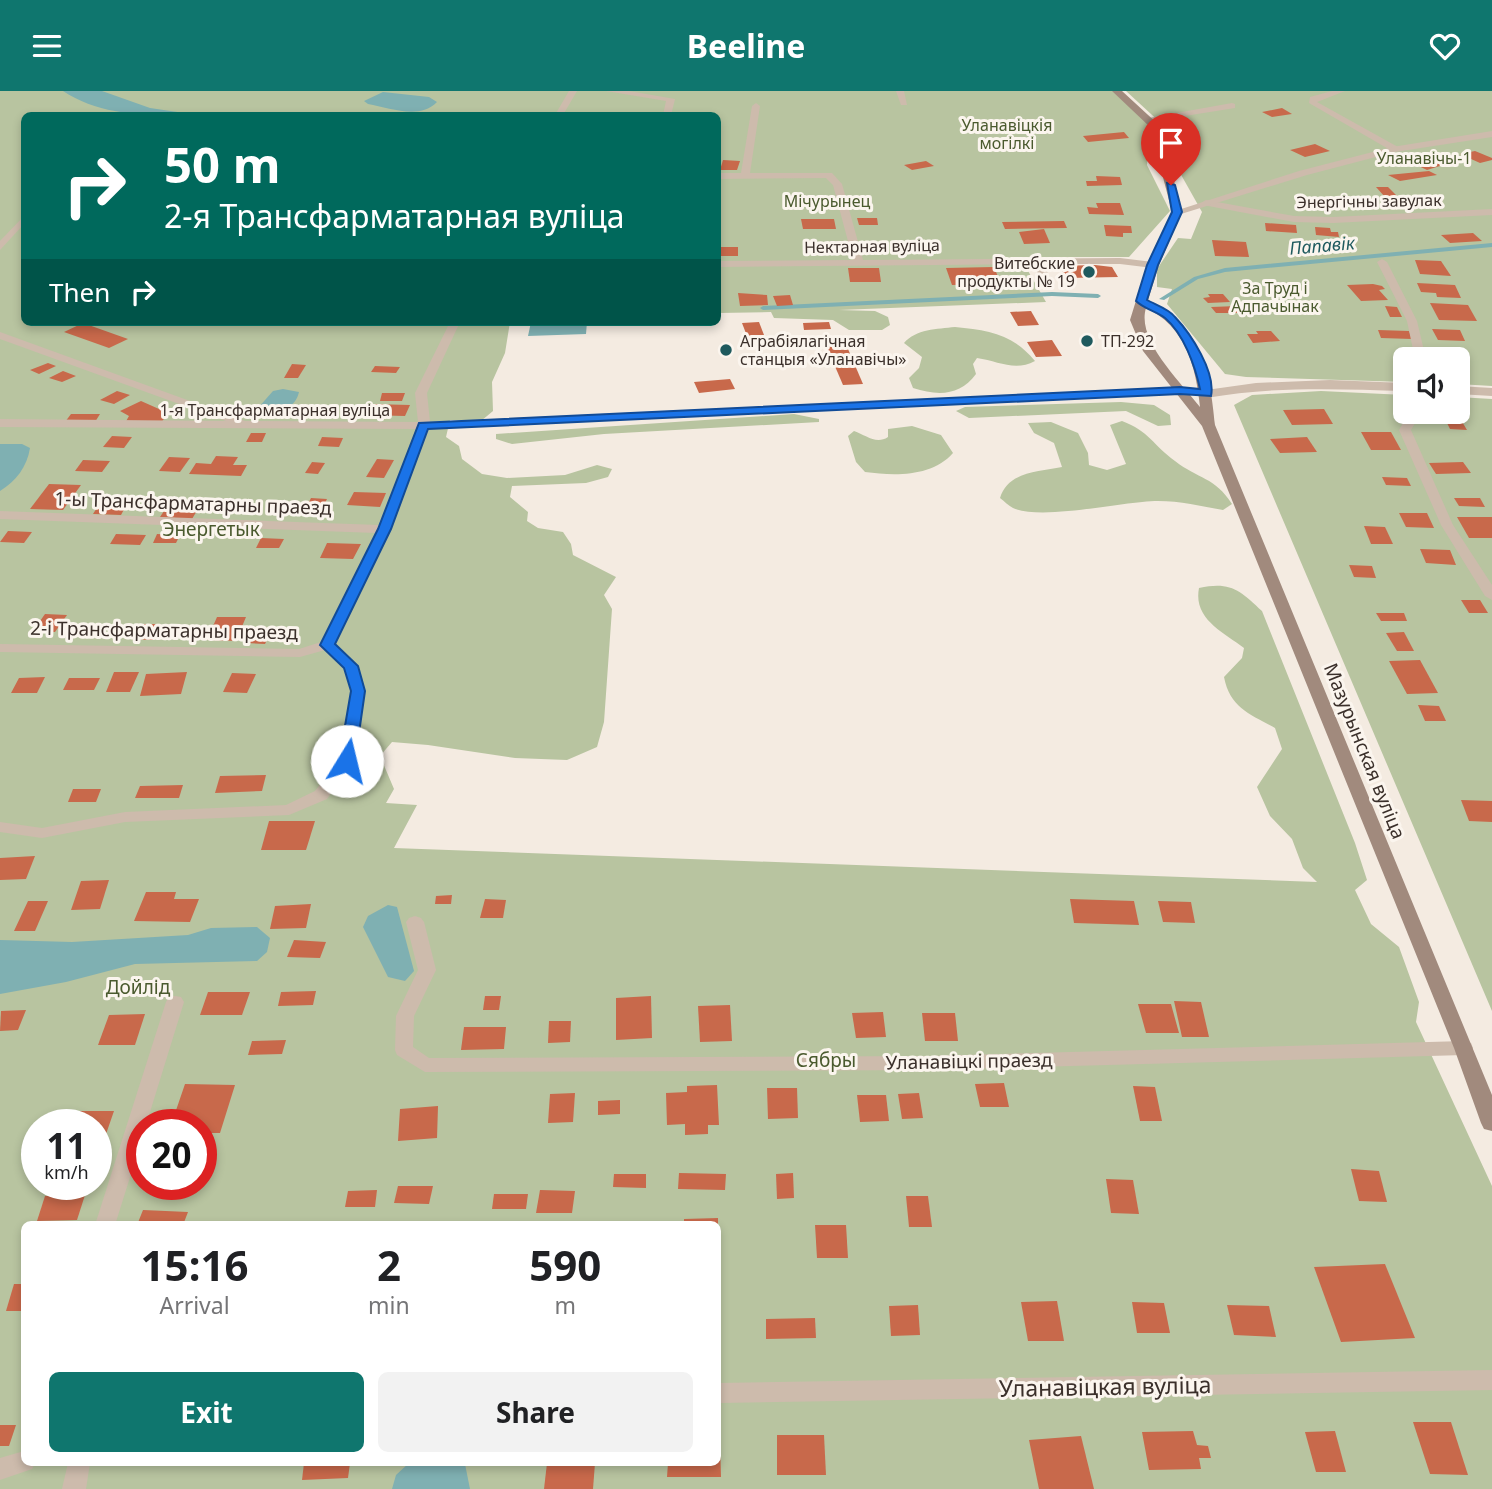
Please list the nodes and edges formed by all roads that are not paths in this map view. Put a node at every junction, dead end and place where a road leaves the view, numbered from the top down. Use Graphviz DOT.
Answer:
graph roads {
  1 [pos="573,91"];
  2 [pos="610,91"];
  3 [pos="900,91"];
  4 [pos="1117,91"];
  5 [pos="1340,91"];
  6 [pos="904,103"];
  7 [pos="756,106"];
  8 [pos="1232,106"];
  9 [pos="561,112"];
  10 [pos="668,112"];
  11 [pos="1147,119"];
  12 [pos="1492,134"];
  13 [pos="1395,149"];
  14 [pos="721,176"];
  15 [pos="745,176"];
  16 [pos="1206,203"];
  17 [pos="1177,212"];
  18 [pos="1492,212"];
  19 [pos="21,222"];
  20 [pos="0,247"];
  21 [pos="1038,261"];
  22 [pos="859,262"];
  23 [pos="1382,262"];
  24 [pos="721,264"];
  25 [pos="1153,265"];
  26 [pos="1048,286"];
  27 [pos="1141,301"];
  28 [pos="453,326"];
  29 [pos="0,335"];
  30 [pos="1418,347"];
  31 [pos="1393,386"];
  32 [pos="1180,390"];
  33 [pos="1470,391"];
  34 [pos="1492,392"];
  35 [pos="1206,394"];
  36 [pos="0,423"];
  37 [pos="1408,424"];
  38 [pos="1208,425"];
  39 [pos="252,426"];
  40 [pos="424,426"];
  41 [pos="0,516"];
  42 [pos="384,529"];
  43 [pos="1492,596"];
  44 [pos="327,645"];
  45 [pos="0,647"];
  46 [pos="0,828"];
  47 [pos="415,922"];
  48 [pos="175,1002"];
  49 [pos="1464,1048"];
  50 [pos="1492,1123"];
  51 [pos="106,1221"];
  52 [pos="1492,1380"];
  53 [pos="721,1393"];
  54 [pos="21,1463"];
  55 [pos="78,1466"];
  56 [pos="0,1469"];
  57 [pos="74,1489"];
  1 -- 9 [label="lane"];
  2 -- 10 [label="lane"];
  3 -- 6 [label="lane"];
  4 -- 11 [label="street"];
  5 -- 13 [label="lane"];
  7 -- 15 [label="lane"];
  8 -- 11 [label="lane"];
  11 -- 17 [label="street"];
  12 -- 13 [label="street"];
  13 -- 16 [label="street"];
  14 -- 15 [label="lane"];
  15 -- 22 [label="lane"];
  16 -- 17 [label="street"];
  16 -- 18 [label="lane, Энергічны завулак"];
  17 -- 25 [label="street"];
  19 -- 20 [label="lane"];
  21 -- 22 [label="lane, Нектарная вуліца"];
  21 -- 25 [label="lane, Нектарная вуліца"];
  21 -- 26 [label="lane"];
  22 -- 24 [label="lane, Нектарная вуліца"];
  23 -- 30 [label="lane"];
  25 -- 27 [label="street"];
  27 -- 32 [label="street"];
  27 -- 35 [label="street, Мазурынская вуліца"];
  28 -- 40 [label="lane"];
  29 -- 39 [label="lane"];
  31 -- 35 [label="street"];
  32 -- 35 [label="lane, 1-я Трансфарматарная вуліца"];
  32 -- 38 [label="street"];
  32 -- 40 [label="lane, 1-я Трансфарматарная вуліца"];
  33 -- 34 [label="street"];
  35 -- 38 [label="street, Мазурынская вуліца"];
  36 -- 39 [label="lane, 1-я Трансфарматарная вуліца"];
  37 -- 43 [label="lane"];
  38 -- 49 [label="street, Мазурынская вуліца"];
  39 -- 40 [label="lane, 1-я Трансфарматарная вуліца"];
  40 -- 42 [label="lane"];
  41 -- 42 [label="lane, 1-ы Трансфарматарны праезд"];
  42 -- 44 [label="lane"];
  44 -- 45 [label="lane, 2-і Трансфарматарны праезд"];
  44 -- 46 [label="lane"];
  47 -- 49 [label="lane, Уланавіцкі праезд"];
  48 -- 51 [label="lane"];
  49 -- 50 [label="street, Мазурынская вуліца"];
  52 -- 53 [label="lane, Уланавіцкая вуліца"];
  54 -- 56 [label="lane"];
  55 -- 57 [label="lane"];
}
